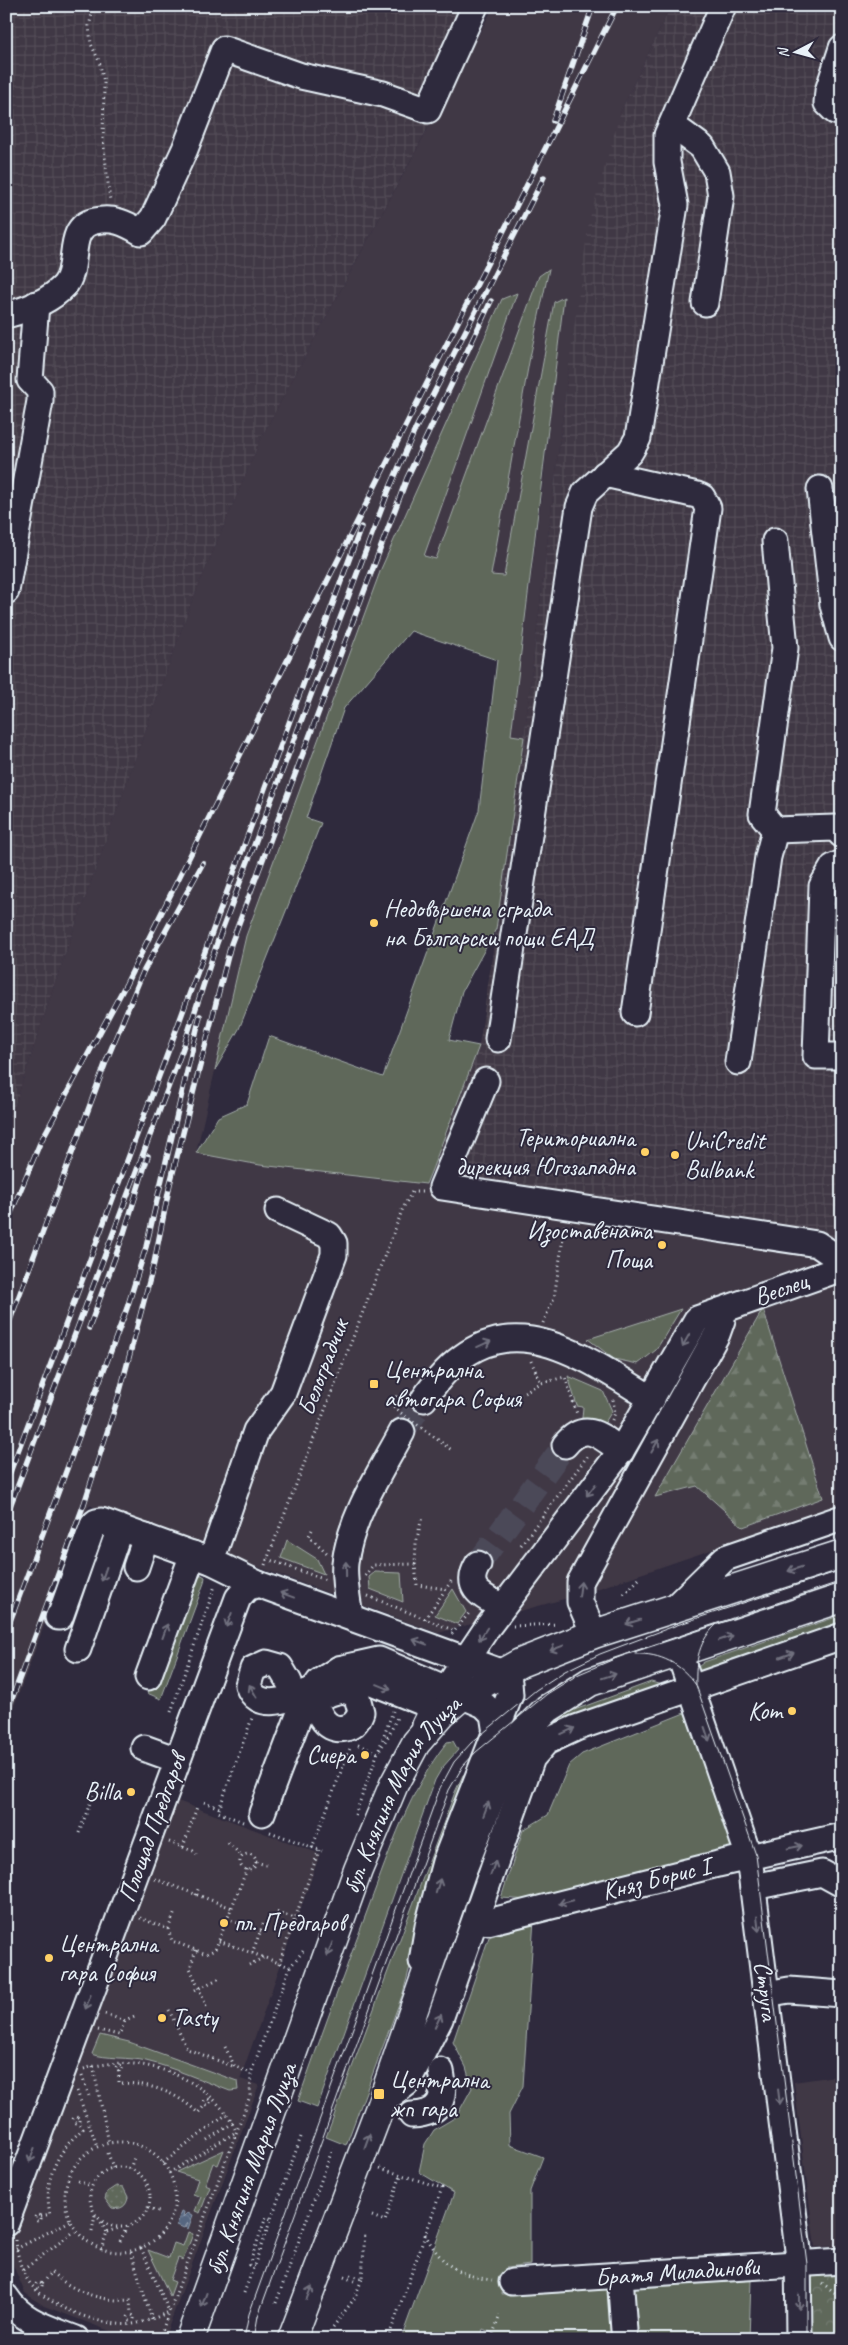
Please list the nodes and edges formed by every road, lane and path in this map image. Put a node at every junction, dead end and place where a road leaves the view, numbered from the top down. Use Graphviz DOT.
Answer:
graph roads {
  1 [pos="94,6"];
  2 [pos="475,6"];
  3 [pos="723,6"];
  4 [pos="842,48"];
  5 [pos="842,113"];
  6 [pos="672,125"];
  7 [pos="112,219"];
  8 [pos="705,303"];
  9 [pos="36,304"];
  10 [pos="6,315"];
  11 [pos="604,474"];
  12 [pos="820,489"];
  13 [pos="775,540"];
  14 [pos="6,591"];
  15 [pos="842,638"];
  16 [pos="776,830"];
  17 [pos="842,835"];
  18 [pos="842,863"];
  19 [pos="636,1013"];
  20 [pos="498,1038"];
  21 [pos="842,1056"];
  22 [pos="738,1062"];
  23 [pos="486,1082"];
  24 [pos="442,1187"];
  25 [pos="278,1211"];
  26 [pos="555,1222"];
  27 [pos="842,1261"];
  28 [pos="842,1268"];
  29 [pos="721,1310"];
  30 [pos="536,1350"];
  31 [pos="542,1383"];
  32 [pos="609,1392"];
  33 [pos="397,1396"];
  34 [pos="424,1399"];
  35 [pos="511,1399"];
  36 [pos="652,1399"];
  37 [pos="402,1422"];
  38 [pos="583,1438"];
  39 [pos="453,1451"];
  40 [pos="621,1451"];
  41 [pos="422,1517"];
  42 [pos="842,1518"];
  43 [pos="120,1528"];
  44 [pos="312,1530"];
  45 [pos="146,1537"];
  46 [pos="520,1547"];
  47 [pos="842,1554"];
  48 [pos="202,1557"];
  49 [pos="268,1559"];
  50 [pos="330,1559"];
  51 [pos="415,1564"];
  52 [pos="478,1564"];
  53 [pos="136,1567"];
  54 [pos="641,1577"];
  55 [pos="364,1578"];
  56 [pos="454,1578"];
  57 [pos="332,1582"];
  58 [pos="258,1584"];
  59 [pos="446,1589"];
  60 [pos="624,1594"];
  61 [pos="842,1598"];
  62 [pos="493,1602"];
  63 [pos="672,1610"];
  64 [pos="58,1617"];
  65 [pos="425,1619"];
  66 [pos="359,1620"];
  67 [pos="589,1626"];
  68 [pos="487,1628"];
  69 [pos="455,1631"];
  70 [pos="454,1636"];
  71 [pos="842,1636"];
  72 [pos="450,1637"];
  73 [pos="78,1650"];
  74 [pos="680,1653"];
  75 [pos="465,1660"];
  76 [pos="503,1672"];
  77 [pos="148,1677"];
  78 [pos="691,1688"];
  79 [pos="448,1696"];
  80 [pos="394,1709"];
  81 [pos="398,1715"];
  82 [pos="253,1716"];
  83 [pos="496,1733"];
  84 [pos="352,1743"];
  85 [pos="144,1748"];
  86 [pos="378,1753"];
  87 [pos="177,1760"];
  88 [pos="93,1795"];
  89 [pos="204,1802"];
  90 [pos="197,1808"];
  91 [pos="220,1808"];
  92 [pos="259,1823"];
  93 [pos="352,1823"];
  94 [pos="79,1833"];
  95 [pos="842,1836"];
  96 [pos="163,1840"];
  97 [pos="228,1843"];
  98 [pos="183,1847"];
  99 [pos="312,1848"];
  100 [pos="197,1855"];
  101 [pos="242,1856"];
  102 [pos="749,1857"];
  103 [pos="256,1862"];
  104 [pos="266,1865"];
  105 [pos="247,1869"];
  106 [pos="149,1877"];
  107 [pos="842,1884"];
  108 [pos="199,1887"];
  109 [pos="753,1887"];
  110 [pos="196,1895"];
  111 [pos="232,1908"];
  112 [pos="478,1909"];
  113 [pos="175,1912"];
  114 [pos="277,1912"];
  115 [pos="135,1916"];
  116 [pos="295,1918"];
  117 [pos="228,1919"];
  118 [pos="264,1922"];
  119 [pos="168,1929"];
  120 [pos="260,1931"];
  121 [pos="219,1941"];
  122 [pos="307,1943"];
  123 [pos="196,1950"];
  124 [pos="252,1954"];
  125 [pos="264,1958"];
  126 [pos="249,1964"];
  127 [pos="279,1964"];
  128 [pos="290,1967"];
  129 [pos="220,1978"];
  130 [pos="197,1989"];
  131 [pos="766,1994"];
  132 [pos="842,1994"];
  133 [pos="416,2002"];
  134 [pos="169,2010"];
  135 [pos="208,2010"];
  136 [pos="99,2012"];
  137 [pos="137,2016"];
  138 [pos="125,2021"];
  139 [pos="92,2029"];
  140 [pos="427,2043"];
  141 [pos="225,2048"];
  142 [pos="118,2064"];
  143 [pos="93,2066"];
  144 [pos="235,2067"];
  145 [pos="415,2068"];
  146 [pos="80,2070"];
  147 [pos="440,2071"];
  148 [pos="251,2073"];
  149 [pos="82,2076"];
  150 [pos="76,2090"];
  151 [pos="211,2098"];
  152 [pos="90,2099"];
  153 [pos="382,2102"];
  154 [pos="227,2114"];
  155 [pos="412,2115"];
  156 [pos="78,2122"];
  157 [pos="233,2123"];
  158 [pos="237,2132"];
  159 [pos="301,2137"];
  160 [pos="207,2140"];
  161 [pos="109,2143"];
  162 [pos="97,2146"];
  163 [pos="333,2148"];
  164 [pos="108,2153"];
  165 [pos="135,2155"];
  166 [pos="360,2162"];
  167 [pos="163,2163"];
  168 [pos="113,2168"];
  169 [pos="130,2169"];
  170 [pos="169,2173"];
  171 [pos="401,2175"];
  172 [pos="78,2181"];
  173 [pos="91,2186"];
  174 [pos="148,2208"];
  175 [pos="162,2212"];
  176 [pos="95,2215"];
  177 [pos="41,2216"];
  178 [pos="372,2216"];
  179 [pos="100,2220"];
  180 [pos="70,2221"];
  181 [pos="128,2227"];
  182 [pos="120,2228"];
  183 [pos="11,2230"];
  184 [pos="75,2231"];
  185 [pos="92,2232"];
  186 [pos="107,2232"];
  187 [pos="365,2232"];
  188 [pos="425,2234"];
  189 [pos="120,2241"];
  190 [pos="141,2248"];
  191 [pos="16,2249"];
  192 [pos="101,2250"];
  193 [pos="131,2252"];
  194 [pos="842,2261"];
  195 [pos="803,2264"];
  196 [pos="23,2270"];
  197 [pos="350,2274"];
  198 [pos="620,2276"];
  199 [pos="344,2277"];
  200 [pos="362,2279"];
  201 [pos="354,2281"];
  202 [pos="512,2282"];
  203 [pos="36,2288"];
  204 [pos="244,2293"];
  205 [pos="6,2297"];
  206 [pos="276,2303"];
  207 [pos="169,2311"];
  208 [pos="500,2315"];
  209 [pos="152,2320"];
  210 [pos="131,2323"];
  211 [pos="333,2328"];
  212 [pos="624,2330"];
  213 [pos="493,2334"];
  214 [pos="76,2339"];
  215 [pos="159,2339"];
  216 [pos="190,2339"];
  217 [pos="292,2339"];
  218 [pos="388,2339"];
  219 [pos="799,2339"];
  1 -- 7 [label="path"];
  2 -- 7 [label="street"];
  3 -- 6 [label="street"];
  4 -- 5 [label="street"];
  6 -- 8 [label="street"];
  6 -- 11 [label="street"];
  7 -- 9 [label="street"];
  9 -- 10 [label="street"];
  9 -- 14 [label="street"];
  11 -- 19 [label="street"];
  11 -- 20 [label="street"];
  12 -- 15 [label="street"];
  13 -- 16 [label="street"];
  16 -- 17 [label="street"];
  16 -- 22 [label="street"];
  18 -- 21 [label="street"];
  23 -- 24 [label="street"];
  24 -- 27 [label="street"];
  24 -- 49 [label="path, Белоградчик"];
  25 -- 48 [label="street"];
  26 -- 30 [label="path"];
  28 -- 29 [label="street, Веслец"];
  29 -- 36 [label="street, Веслец, one-way"];
  67 -- 29 [label="street, one-way"];
  30 -- 31 [label="path"];
  34 -- 30 [label="street, one-way"];
  30 -- 36 [label="street"];
  31 -- 35 [label="path"];
  31 -- 38 [label="path"];
  32 -- 38 [label="path"];
  33 -- 37 [label="path"];
  36 -- 40 [label="street, Веслец"];
  37 -- 39 [label="path, bridge"];
  66 -- 37 [label="street, one-way"];
  38 -- 40 [label="street"];
  38 -- 46 [label="path"];
  40 -- 62 [label="street, Веслец, one-way"];
  41 -- 51 [label="path"];
  42 -- 63 [label="street, бул. Княгиня Мария Луиза"];
  43 -- 45 [label="street"];
  43 -- 64 [label="street"];
  43 -- 73 [label="street, one-way"];
  44 -- 50 [label="path"];
  45 -- 48 [label="street"];
  45 -- 53 [label="street"];
  47 -- 63 [label="main road, бул. Княгиня Мария Луиза, one-way"];
  48 -- 58 [label="street"];
  77 -- 48 [label="street, one-way"];
  49 -- 57 [label="path"];
  49 -- 58 [label="path, Белоградчик"];
  51 -- 55 [label="path"];
  51 -- 59 [label="path"];
  52 -- 62 [label="street"];
  54 -- 60 [label="path"];
  56 -- 59 [label="path"];
  66 -- 58 [label="street, one-way"];
  58 -- 87 [label="street, Площад Предгаров, one-way"];
  59 -- 65 [label="path"];
  74 -- 61 [label="main road, one-way"];
  62 -- 68 [label="street, Веслец"];
  62 -- 69 [label="path"];
  63 -- 67 [label="main road, бул. Княгиня Мария Луиза, one-way"];
  65 -- 66 [label="path"];
  65 -- 69 [label="path"];
  75 -- 66 [label="street, one-way"];
  67 -- 68 [label="path"];
  67 -- 76 [label="main road, бул. Княгиня Мария Луиза, one-way"];
  68 -- 70 [label="path"];
  68 -- 75 [label="street, Веслец, one-way"];
  69 -- 72 [label="path"];
  78 -- 71 [label="street, one-way"];
  74 -- 78 [label="street, Струга"];
  133 -- 74 [label="main road, one-way"];
  75 -- 76 [label="street"];
  75 -- 79 [label="street, Веслец"];
  76 -- 79 [label="main road, бул. Княгиня Мария Луиза"];
  76 -- 83 [label="street"];
  78 -- 102 [label="street, Струга, one-way"];
  112 -- 78 [label="street, one-way"];
  79 -- 83 [label="street"];
  79 -- 92 [label="street"];
  79 -- 216 [label="main road, бул. Княгиня Мария Луиза, one-way"];
  80 -- 86 [label="path"];
  81 -- 86 [label="path"];
  82 -- 91 [label="path"];
  133 -- 83 [label="street, one-way"];
  84 -- 99 [label="path"];
  85 -- 87 [label="street"];
  86 -- 93 [label="path"];
  87 -- 183 [label="street, Площад Предгаров, one-way"];
  88 -- 94 [label="path"];
  89 -- 91 [label="path"];
  90 -- 98 [label="path"];
  91 -- 92 [label="path"];
  92 -- 99 [label="path"];
  102 -- 95 [label="street, Княз Борис I, one-way"];
  96 -- 98 [label="path"];
  97 -- 101 [label="path"];
  98 -- 100 [label="path"];
  99 -- 116 [label="path"];
  101 -- 103 [label="path"];
  101 -- 105 [label="path"];
  102 -- 109 [label="street, Струга"];
  102 -- 112 [label="street, Княз Борис I, one-way"];
  103 -- 104 [label="path"];
  103 -- 105 [label="path"];
  105 -- 111 [label="path"];
  106 -- 110 [label="path"];
  107 -- 109 [label="street"];
  108 -- 110 [label="path"];
  109 -- 131 [label="street, Струга, one-way"];
  110 -- 111 [label="path"];
  111 -- 117 [label="path"];
  140 -- 112 [label="street, one-way"];
  113 -- 119 [label="path"];
  114 -- 116 [label="path"];
  115 -- 119 [label="path"];
  116 -- 127 [label="path"];
  117 -- 120 [label="path"];
  117 -- 121 [label="path"];
  118 -- 120 [label="path"];
  119 -- 123 [label="path"];
  120 -- 124 [label="path"];
  121 -- 123 [label="path"];
  121 -- 124 [label="path"];
  122 -- 128 [label="path"];
  123 -- 130 [label="path"];
  124 -- 125 [label="path"];
  125 -- 126 [label="path"];
  125 -- 127 [label="path"];
  127 -- 128 [label="path"];
  128 -- 148 [label="path"];
  129 -- 130 [label="path"];
  130 -- 135 [label="path"];
  131 -- 132 [label="street"];
  131 -- 195 [label="street, Струга, one-way"];
  133 -- 153 [label="main road"];
  134 -- 144 [label="path"];
  136 -- 138 [label="path"];
  137 -- 138 [label="path"];
  138 -- 139 [label="path"];
  140 -- 145 [label="street"];
  140 -- 147 [label="street"];
  141 -- 144 [label="path"];
  142 -- 143 [label="path"];
  142 -- 151 [label="path"];
  142 -- 151 [label="path"];
  143 -- 146 [label="path"];
  143 -- 161 [label="path"];
  144 -- 148 [label="path"];
  145 -- 147 [label="street"];
  145 -- 153 [label="street"];
  147 -- 155 [label="street"];
  148 -- 158 [label="path"];
  149 -- 152 [label="path"];
  150 -- 162 [label="path"];
  151 -- 154 [label="path"];
  166 -- 153 [label="main road, one-way"];
  154 -- 157 [label="path"];
  154 -- 167 [label="path"];
  156 -- 177 [label="path"];
  157 -- 158 [label="path"];
  157 -- 160 [label="path"];
  158 -- 170 [label="path"];
  158 -- 207 [label="path"];
  159 -- 204 [label="path"];
  161 -- 162 [label="path"];
  161 -- 167 [label="path"];
  162 -- 180 [label="path"];
  163 -- 206 [label="path"];
  164 -- 168 [label="path"];
  165 -- 169 [label="path"];
  166 -- 171 [label="path"];
  217 -- 166 [label="main road, one-way"];
  167 -- 170 [label="path"];
  168 -- 169 [label="path"];
  168 -- 173 [label="path"];
  169 -- 174 [label="path"];
  170 -- 190 [label="path"];
  171 -- 178 [label="path"];
  171 -- 188 [label="path"];
  172 -- 173 [label="path"];
  173 -- 176 [label="path"];
  174 -- 175 [label="path"];
  174 -- 181 [label="path"];
  176 -- 179 [label="path"];
  176 -- 185 [label="path"];
  179 -- 182 [label="path"];
  179 -- 186 [label="path"];
  180 -- 184 [label="path"];
  180 -- 191 [label="path"];
  181 -- 182 [label="path"];
  181 -- 189 [label="path"];
  182 -- 186 [label="path"];
  183 -- 191 [label="path"];
  184 -- 192 [label="path"];
  184 -- 196 [label="path"];
  186 -- 192 [label="path"];
  187 -- 200 [label="path"];
  188 -- 202 [label="path"];
  188 -- 218 [label="path"];
  190 -- 193 [label="path"];
  190 -- 207 [label="path"];
  191 -- 196 [label="path"];
  192 -- 193 [label="path"];
  193 -- 209 [label="path"];
  194 -- 195 [label="street, Братя Миладинови"];
  195 -- 198 [label="street, Братя Миладинови"];
  195 -- 219 [label="street, Струга, one-way"];
  196 -- 203 [label="path"];
  197 -- 200 [label="path"];
  198 -- 202 [label="street, Братя Миладинови"];
  198 -- 212 [label="street"];
  199 -- 201 [label="path"];
  200 -- 211 [label="path"];
  203 -- 210 [label="path"];
  203 -- 210 [label="path"];
  205 -- 214 [label="street"];
  207 -- 209 [label="path"];
  207 -- 215 [label="path"];
  208 -- 213 [label="path"];
  209 -- 210 [label="path"];
}
